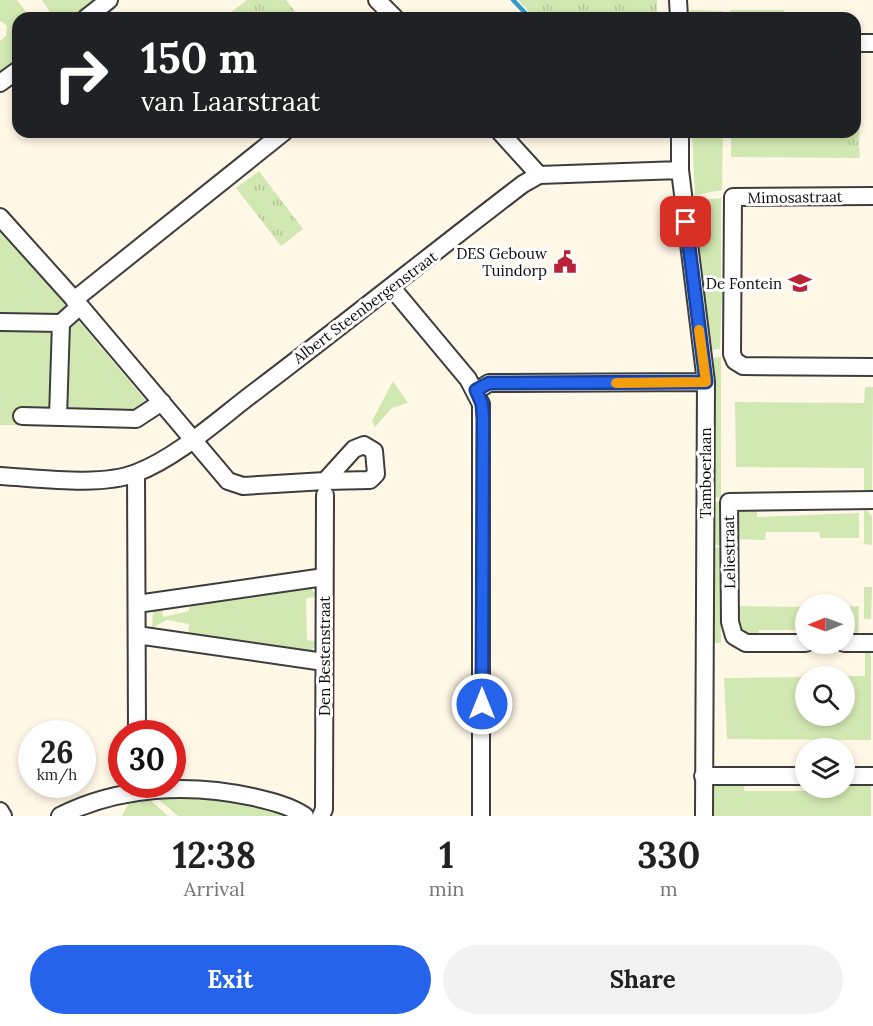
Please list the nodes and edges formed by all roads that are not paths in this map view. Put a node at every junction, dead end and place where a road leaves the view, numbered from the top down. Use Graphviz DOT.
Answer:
graph roads {
  1 [pos="109,0"];
  2 [pos="377,0"];
  3 [pos="94,12"];
  4 [pos="389,12"];
  5 [pos="277,138"];
  6 [pos="505,138"];
  7 [pos="680,138"];
  8 [pos="680,170"];
  9 [pos="539,175"];
  10 [pos="873,196"];
  11 [pos="0,217"];
  12 [pos="392,288"];
  13 [pos="77,303"];
  14 [pos="0,322"];
  15 [pos="61,323"];
  16 [pos="873,366"];
  17 [pos="706,382"];
  18 [pos="476,390"];
  19 [pos="162,402"];
  20 [pos="22,416"];
  21 [pos="58,417"];
  22 [pos="194,438"];
  23 [pos="136,473"];
  24 [pos="0,476"];
  25 [pos="873,500"];
  26 [pos="324,577"];
  27 [pos="137,604"];
  28 [pos="137,635"];
  29 [pos="795,643"];
  30 [pos="855,643"];
  31 [pos="873,643"];
  32 [pos="324,662"];
  33 [pos="137,720"];
  34 [pos="703,776"];
  35 [pos="795,776"];
  36 [pos="855,776"];
  37 [pos="873,776"];
  38 [pos="186,788"];
  39 [pos="109,798"];
  40 [pos="0,811"];
  41 [pos="3,816"];
  42 [pos="60,816"];
  43 [pos="305,816"];
  44 [pos="321,816"];
  45 [pos="481,816"];
  46 [pos="704,816"];
  1 -- 3 [label="street"];
  2 -- 4 [label="street"];
  5 -- 13 [label="street"];
  6 -- 9 [label="street"];
  7 -- 8 [label="street, Tamboerlaan"];
  8 -- 9 [label="street"];
  8 -- 17 [label="street, Tamboerlaan"];
  9 -- 12 [label="street, Albert Steenbergenstraat"];
  10 -- 16 [label="street, Mimosastraat"];
  11 -- 13 [label="street, Den Bestenstraat"];
  12 -- 18 [label="street"];
  12 -- 22 [label="street, Albert Steenbergenstraat"];
  13 -- 15 [label="street"];
  13 -- 19 [label="street, Den Bestenstraat"];
  14 -- 15 [label="street"];
  15 -- 21 [label="street"];
  17 -- 18 [label="street"];
  17 -- 34 [label="street, Tamboerlaan"];
  18 -- 45 [label="street"];
  19 -- 21 [label="street"];
  19 -- 22 [label="street, Den Bestenstraat"];
  20 -- 21 [label="street"];
  22 -- 23 [label="street, Albert Steenbergenstraat"];
  22 -- 26 [label="street, Den Bestenstraat"];
  23 -- 24 [label="street"];
  23 -- 27 [label="street"];
  25 -- 29 [label="street, Leliestraat"];
  26 -- 27 [label="street"];
  26 -- 32 [label="street, Den Bestenstraat"];
  27 -- 28 [label="street"];
  28 -- 32 [label="street"];
  28 -- 33 [label="street"];
  30 -- 31 [label="street"];
  32 -- 44 [label="street, Den Bestenstraat"];
  34 -- 35 [label="street"];
  34 -- 46 [label="street, Tamboerlaan"];
  36 -- 37 [label="street"];
  38 -- 43 [label="street"];
  39 -- 42 [label="street"];
  40 -- 41 [label="street"];
}
